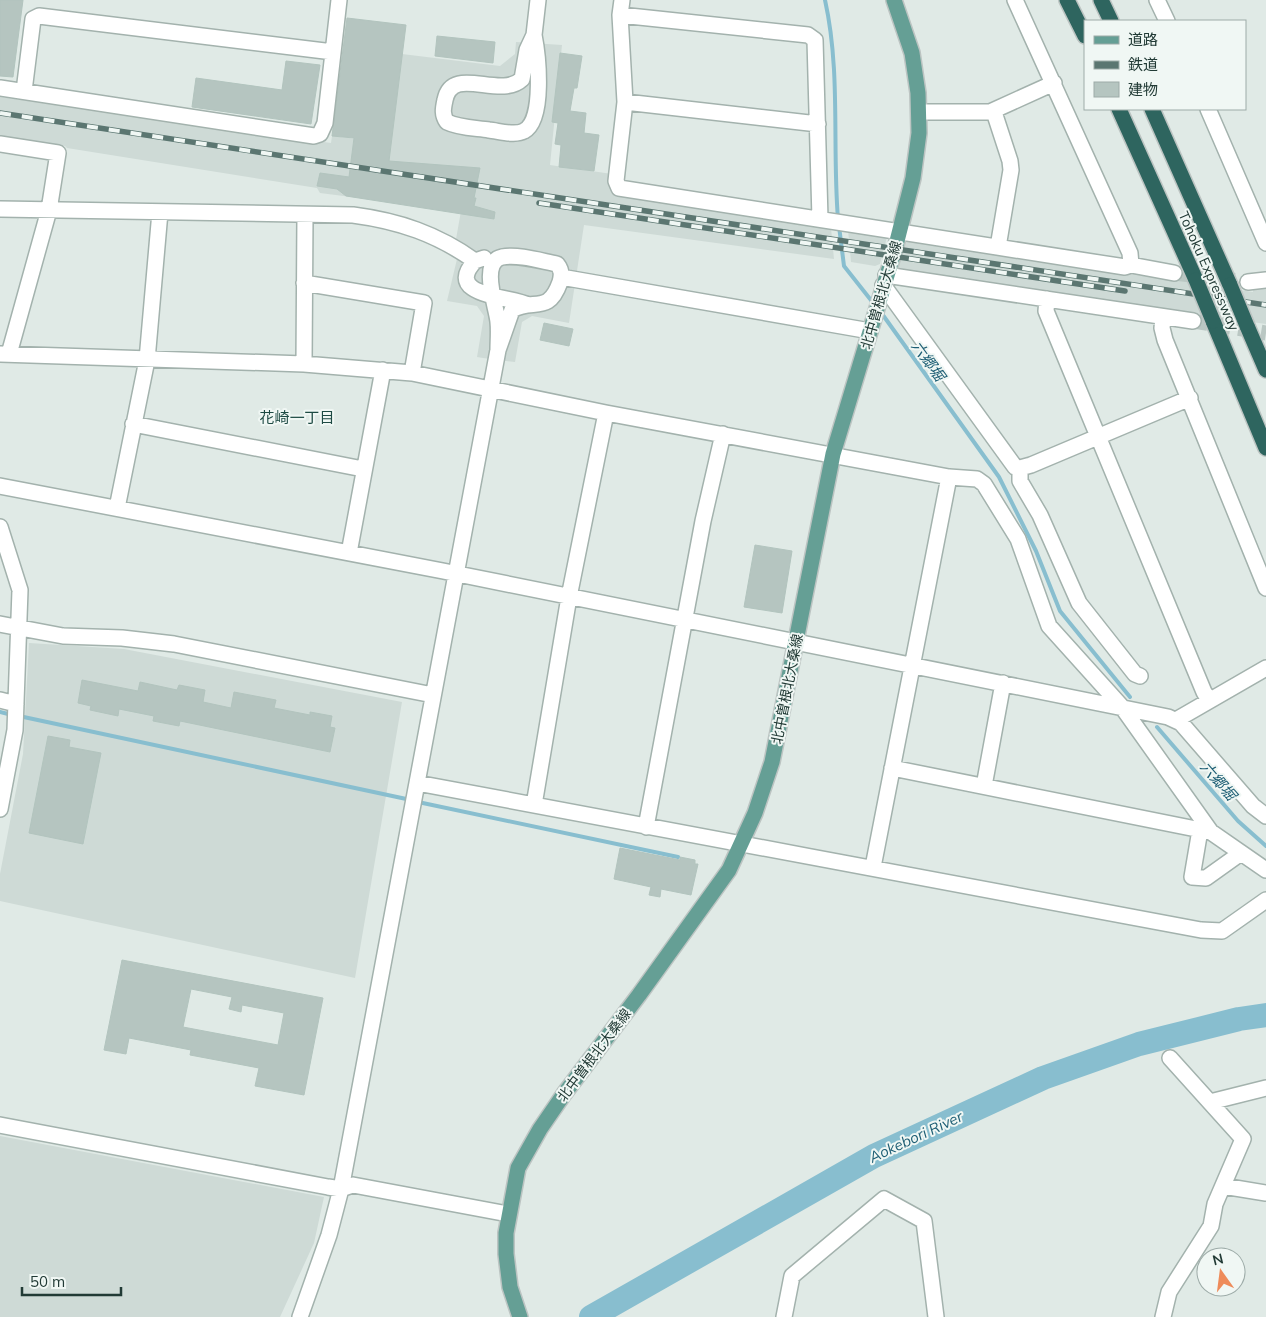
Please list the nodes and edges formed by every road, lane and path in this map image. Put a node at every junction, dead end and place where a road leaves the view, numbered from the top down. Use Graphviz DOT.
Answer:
graph roads {
  1 [pos="339,0"];
  2 [pos="538,0"];
  3 [pos="622,0"];
  4 [pos="894,0"];
  5 [pos="1015,0"];
  6 [pos="1068,0"];
  7 [pos="1101,0"];
  8 [pos="1158,0"];
  9 [pos="620,16"];
  10 [pos="1111,20"];
  11 [pos="1167,20"];
  12 [pos="1084,34"];
  13 [pos="534,35"];
  14 [pos="333,52"];
  15 [pos="1054,83"];
  16 [pos="0,88"];
  17 [pos="24,91"];
  18 [pos="625,102"];
  19 [pos="1119,110"];
  20 [pos="1152,110"];
  21 [pos="1208,110"];
  22 [pos="920,112"];
  23 [pos="994,112"];
  24 [pos="818,124"];
  25 [pos="0,144"];
  26 [pos="0,209"];
  27 [pos="49,210"];
  28 [pos="160,212"];
  29 [pos="305,215"];
  30 [pos="825,220"];
  31 [pos="899,232"];
  32 [pos="1266,243"];
  33 [pos="998,247"];
  34 [pos="500,258"];
  35 [pos="475,261"];
  36 [pos="1131,265"];
  37 [pos="1174,273"];
  38 [pos="561,277"];
  39 [pos="1266,280"];
  40 [pos="1248,282"];
  41 [pos="304,283"];
  42 [pos="883,285"];
  43 [pos="492,296"];
  44 [pos="1046,299"];
  45 [pos="528,305"];
  46 [pos="1170,319"];
  47 [pos="1193,321"];
  48 [pos="872,325"];
  49 [pos="498,350"];
  50 [pos="4,354"];
  51 [pos="147,360"];
  52 [pos="304,364"];
  53 [pos="383,370"];
  54 [pos="1266,370"];
  55 [pos="412,373"];
  56 [pos="491,389"];
  57 [pos="1190,398"];
  58 [pos="606,413"];
  59 [pos="134,424"];
  60 [pos="723,434"];
  61 [pos="1097,437"];
  62 [pos="1266,448"];
  63 [pos="833,454"];
  64 [pos="1020,468"];
  65 [pos="363,470"];
  66 [pos="949,477"];
  67 [pos="0,486"];
  68 [pos="117,508"];
  69 [pos="0,527"];
  70 [pos="349,553"];
  71 [pos="456,574"];
  72 [pos="1266,588"];
  73 [pos="569,597"];
  74 [pos="685,620"];
  75 [pos="0,624"];
  76 [pos="19,628"];
  77 [pos="796,643"];
  78 [pos="912,666"];
  79 [pos="1266,668"];
  80 [pos="1140,676"];
  81 [pos="1003,683"];
  82 [pos="433,695"];
  83 [pos="0,700"];
  84 [pos="1209,700"];
  85 [pos="16,704"];
  86 [pos="1122,707"];
  87 [pos="1176,720"];
  88 [pos="892,768"];
  89 [pos="417,783"];
  90 [pos="984,786"];
  91 [pos="534,805"];
  92 [pos="0,809"];
  93 [pos="1266,816"];
  94 [pos="646,827"];
  95 [pos="1206,831"];
  96 [pos="741,845"];
  97 [pos="1241,853"];
  98 [pos="873,867"];
  99 [pos="1266,870"];
  100 [pos="1266,900"];
  101 [pos="1170,1058"];
  102 [pos="1266,1088"];
  103 [pos="1210,1102"];
  104 [pos="0,1125"];
  105 [pos="1223,1186"];
  106 [pos="341,1189"];
  107 [pos="1266,1193"];
  108 [pos="508,1214"];
  109 [pos="300,1317"];
  110 [pos="520,1317"];
  111 [pos="784,1317"];
  112 [pos="936,1317"];
  113 [pos="1163,1317"];
  1 -- 14 [label="street"];
  2 -- 13 [label="street"];
  3 -- 9 [label="street"];
  4 -- 22 [label="main road, 北中曽根北大桑線"];
  5 -- 15 [label="street"];
  6 -- 12 [label="highway"];
  7 -- 10 [label="highway"];
  8 -- 11 [label="street"];
  9 -- 18 [label="street"];
  9 -- 24 [label="street"];
  13 -- 13 [label="street"];
  14 -- 17 [label="street"];
  14 -- 17 [label="street"];
  15 -- 23 [label="street"];
  15 -- 36 [label="street"];
  16 -- 17 [label="street"];
  18 -- 24 [label="street"];
  18 -- 30 [label="street"];
  19 -- 62 [label="highway, Tohoku Expressway, bridge"];
  20 -- 54 [label="highway, Tohoku Expressway, bridge"];
  21 -- 32 [label="street"];
  22 -- 23 [label="street"];
  22 -- 31 [label="main road, 北中曽根北大桑線"];
  23 -- 33 [label="street"];
  24 -- 30 [label="street"];
  25 -- 27 [label="street"];
  26 -- 27 [label="street"];
  27 -- 28 [label="street"];
  27 -- 50 [label="street"];
  28 -- 29 [label="street"];
  28 -- 51 [label="street"];
  29 -- 35 [label="street"];
  29 -- 41 [label="street"];
  30 -- 31 [label="street"];
  31 -- 33 [label="street"];
  31 -- 42 [label="main road, 北中曽根北大桑線"];
  33 -- 36 [label="street"];
  34 -- 35 [label="street"];
  34 -- 38 [label="street"];
  34 -- 43 [label="street"];
  35 -- 43 [label="street"];
  36 -- 37 [label="street"];
  38 -- 45 [label="street"];
  38 -- 48 [label="street"];
  39 -- 40 [label="street"];
  41 -- 52 [label="street"];
  41 -- 55 [label="street"];
  42 -- 44 [label="street"];
  42 -- 48 [label="main road, 北中曽根北大桑線"];
  42 -- 64 [label="street"];
  43 -- 45 [label="street"];
  43 -- 49 [label="street"];
  44 -- 46 [label="street"];
  44 -- 61 [label="street"];
  45 -- 49 [label="street"];
  46 -- 47 [label="street"];
  46 -- 57 [label="street"];
  48 -- 63 [label="main road, 北中曽根北大桑線"];
  49 -- 56 [label="street"];
  50 -- 51 [label="street"];
  51 -- 52 [label="street"];
  51 -- 59 [label="street"];
  52 -- 53 [label="street"];
  53 -- 55 [label="street"];
  53 -- 65 [label="street"];
  55 -- 56 [label="street"];
  56 -- 58 [label="street"];
  56 -- 71 [label="street"];
  57 -- 61 [label="street"];
  57 -- 72 [label="street"];
  58 -- 60 [label="street"];
  58 -- 73 [label="street"];
  59 -- 65 [label="street"];
  59 -- 68 [label="street"];
  60 -- 63 [label="street"];
  60 -- 74 [label="street"];
  61 -- 64 [label="street"];
  61 -- 84 [label="street"];
  63 -- 66 [label="street"];
  63 -- 77 [label="main road, 北中曽根北大桑線"];
  64 -- 80 [label="street"];
  65 -- 70 [label="street"];
  66 -- 78 [label="street"];
  66 -- 86 [label="street"];
  67 -- 68 [label="street"];
  68 -- 70 [label="street"];
  69 -- 76 [label="street"];
  70 -- 71 [label="street"];
  71 -- 73 [label="street"];
  71 -- 82 [label="street"];
  73 -- 74 [label="street"];
  73 -- 91 [label="street"];
  74 -- 77 [label="street"];
  74 -- 94 [label="street"];
  75 -- 76 [label="street"];
  76 -- 82 [label="street"];
  76 -- 85 [label="street"];
  77 -- 78 [label="street"];
  77 -- 96 [label="main road, 北中曽根北大桑線"];
  78 -- 81 [label="street"];
  78 -- 88 [label="street"];
  79 -- 84 [label="street"];
  81 -- 86 [label="street"];
  81 -- 90 [label="street"];
  82 -- 89 [label="street"];
  83 -- 85 [label="street"];
  84 -- 87 [label="street"];
  85 -- 92 [label="street"];
  86 -- 87 [label="street"];
  86 -- 95 [label="street"];
  87 -- 93 [label="street"];
  88 -- 90 [label="street"];
  88 -- 98 [label="street"];
  89 -- 91 [label="street"];
  89 -- 106 [label="street"];
  90 -- 95 [label="street"];
  91 -- 94 [label="street"];
  94 -- 96 [label="street"];
  95 -- 97 [label="street"];
  95 -- 97 [label="street"];
  96 -- 98 [label="street"];
  96 -- 108 [label="main road, 北中曽根北大桑線"];
  97 -- 99 [label="street"];
  98 -- 100 [label="street"];
  101 -- 103 [label="street"];
  102 -- 103 [label="street"];
  103 -- 105 [label="street"];
  104 -- 106 [label="street"];
  105 -- 107 [label="street"];
  105 -- 113 [label="street"];
  106 -- 108 [label="street"];
  106 -- 109 [label="street"];
  108 -- 110 [label="main road, 北中曽根北大桑線"];
  111 -- 112 [label="street"];
}
